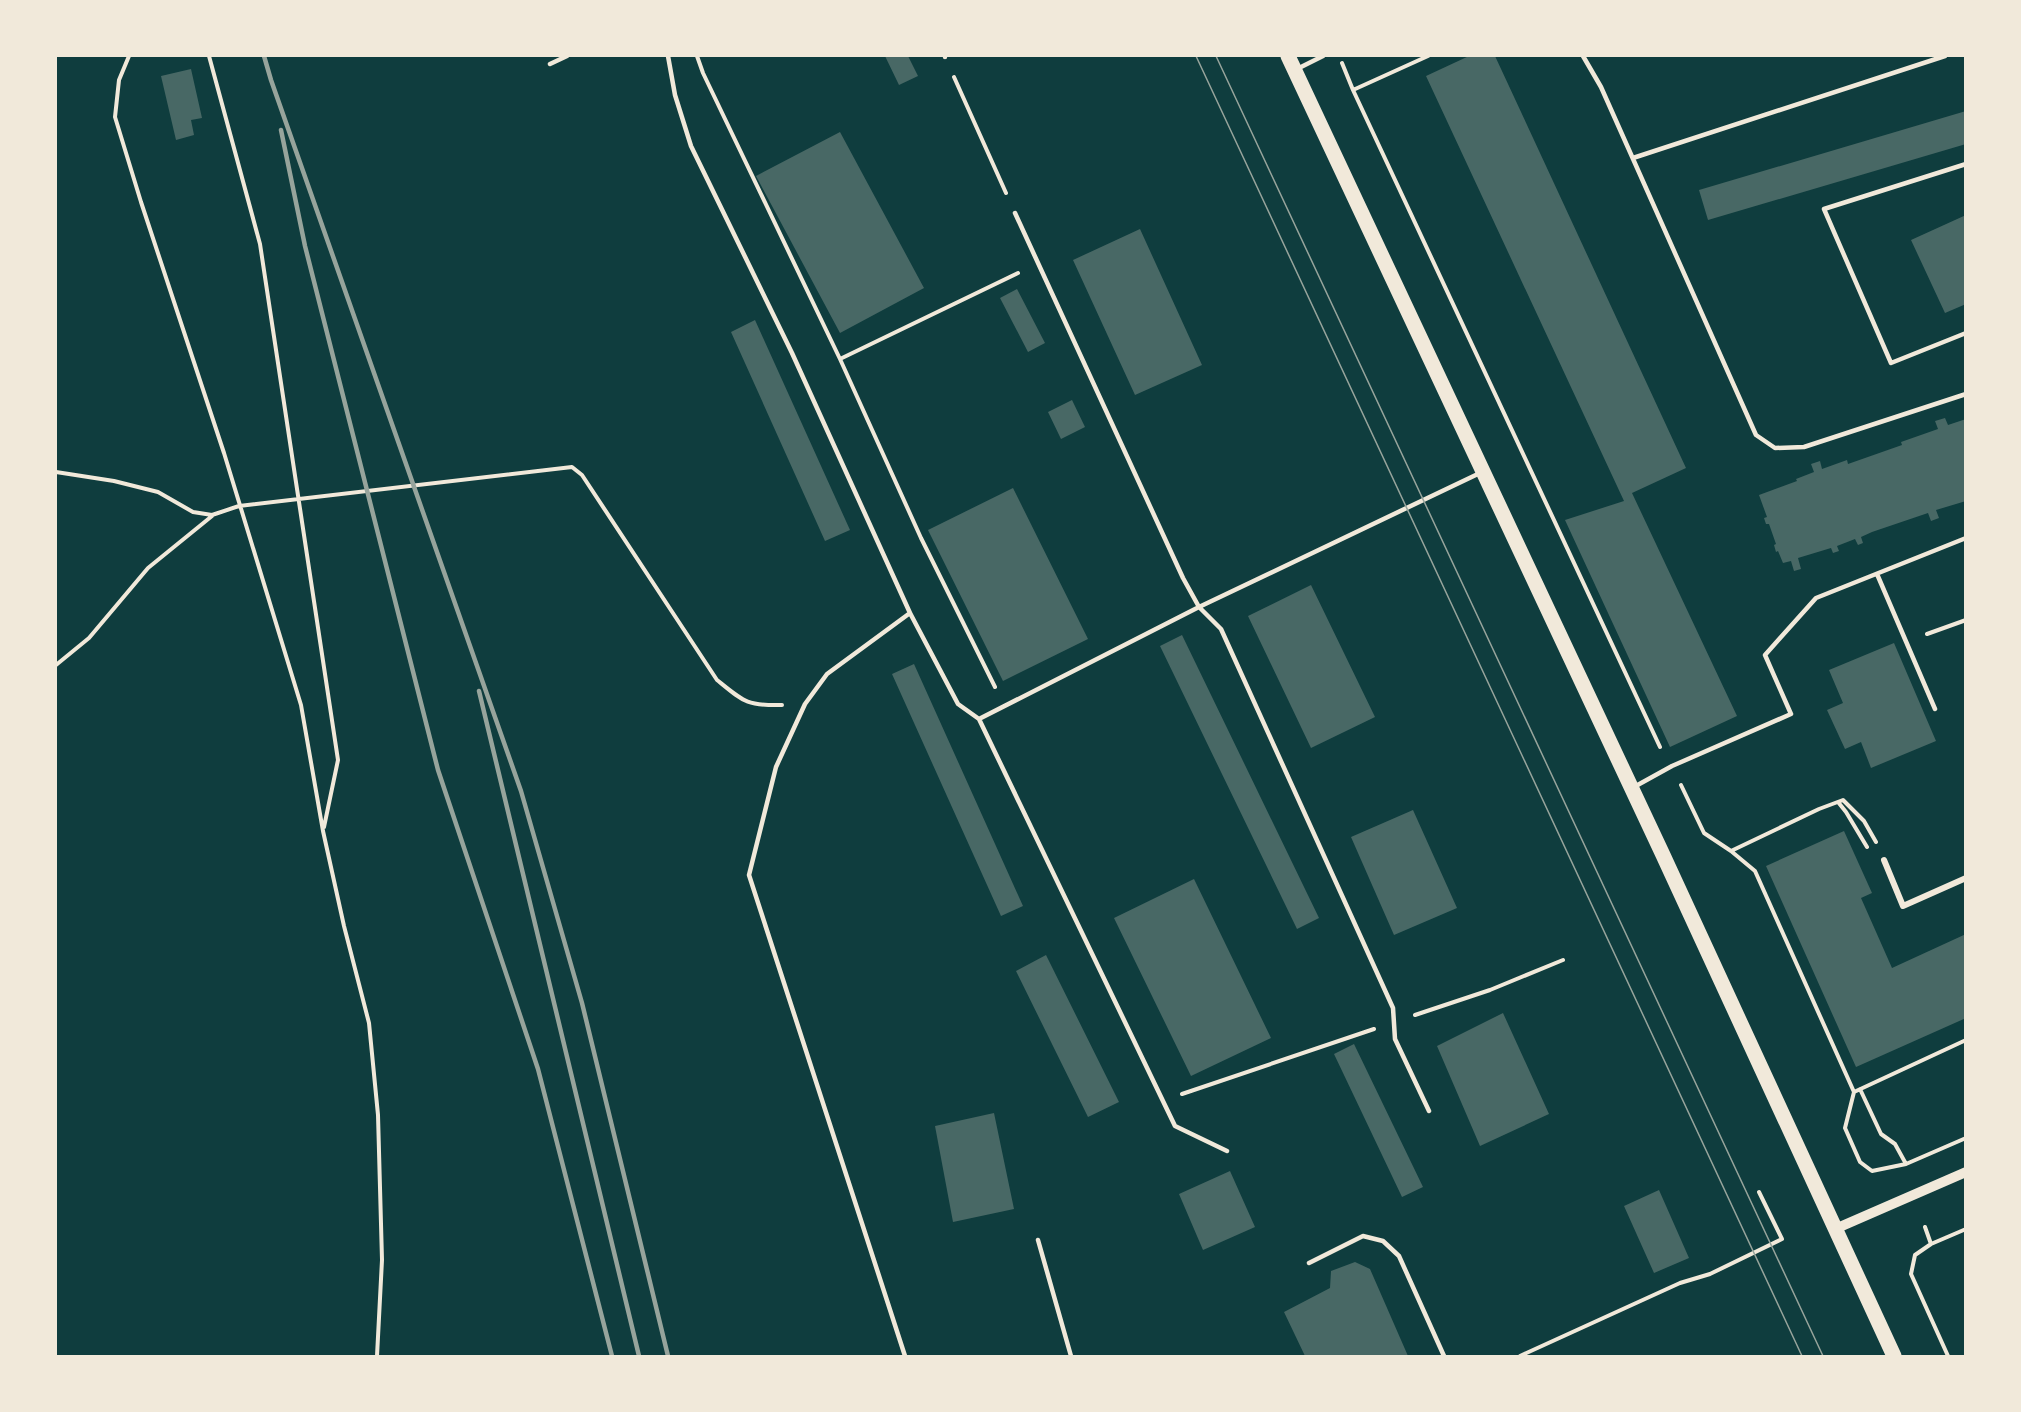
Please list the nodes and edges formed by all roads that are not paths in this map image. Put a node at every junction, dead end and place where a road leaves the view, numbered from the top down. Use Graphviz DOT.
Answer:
graph roads {
  1 [pos="567,56"];
  2 [pos="668,56"];
  3 [pos="1288,56"];
  4 [pos="1323,56"];
  5 [pos="1583,56"];
  6 [pos="1945,56"];
  7 [pos="550,63"];
  8 [pos="1294,70"];
  9 [pos="1633,158"];
  10 [pos="1965,164"];
  11 [pos="1015,213"];
  12 [pos="1965,333"];
  13 [pos="1965,394"];
  14 [pos="1482,472"];
  15 [pos="1965,538"];
  16 [pos="1877,573"];
  17 [pos="1198,607"];
  18 [pos="910,614"];
  19 [pos="1935,710"];
  20 [pos="979,719"];
  21 [pos="1632,788"];
  22 [pos="1884,860"];
  23 [pos="1965,878"];
  24 [pos="1430,1111"];
  25 [pos="1227,1151"];
  26 [pos="1965,1172"];
  27 [pos="1835,1229"];
  28 [pos="1038,1240"];
  29 [pos="1309,1263"];
  30 [pos="905,1356"];
  31 [pos="1071,1356"];
  32 [pos="1444,1356"];
  33 [pos="1894,1356"];
  1 -- 7 [label="lane"];
  2 -- 18 [label="lane"];
  3 -- 8 [label="main road"];
  4 -- 8 [label="lane"];
  5 -- 9 [label="lane"];
  6 -- 9 [label="lane"];
  8 -- 14 [label="main road"];
  9 -- 13 [label="lane"];
  10 -- 12 [label="lane"];
  11 -- 17 [label="lane"];
  14 -- 17 [label="lane"];
  14 -- 21 [label="main road"];
  15 -- 16 [label="lane"];
  16 -- 19 [label="lane"];
  16 -- 21 [label="lane"];
  17 -- 20 [label="lane"];
  17 -- 24 [label="lane"];
  18 -- 20 [label="lane"];
  18 -- 30 [label="lane"];
  20 -- 25 [label="lane"];
  21 -- 27 [label="main road"];
  22 -- 23 [label="street"];
  26 -- 27 [label="street"];
  27 -- 33 [label="main road"];
  28 -- 31 [label="lane"];
  29 -- 32 [label="lane"];
}
